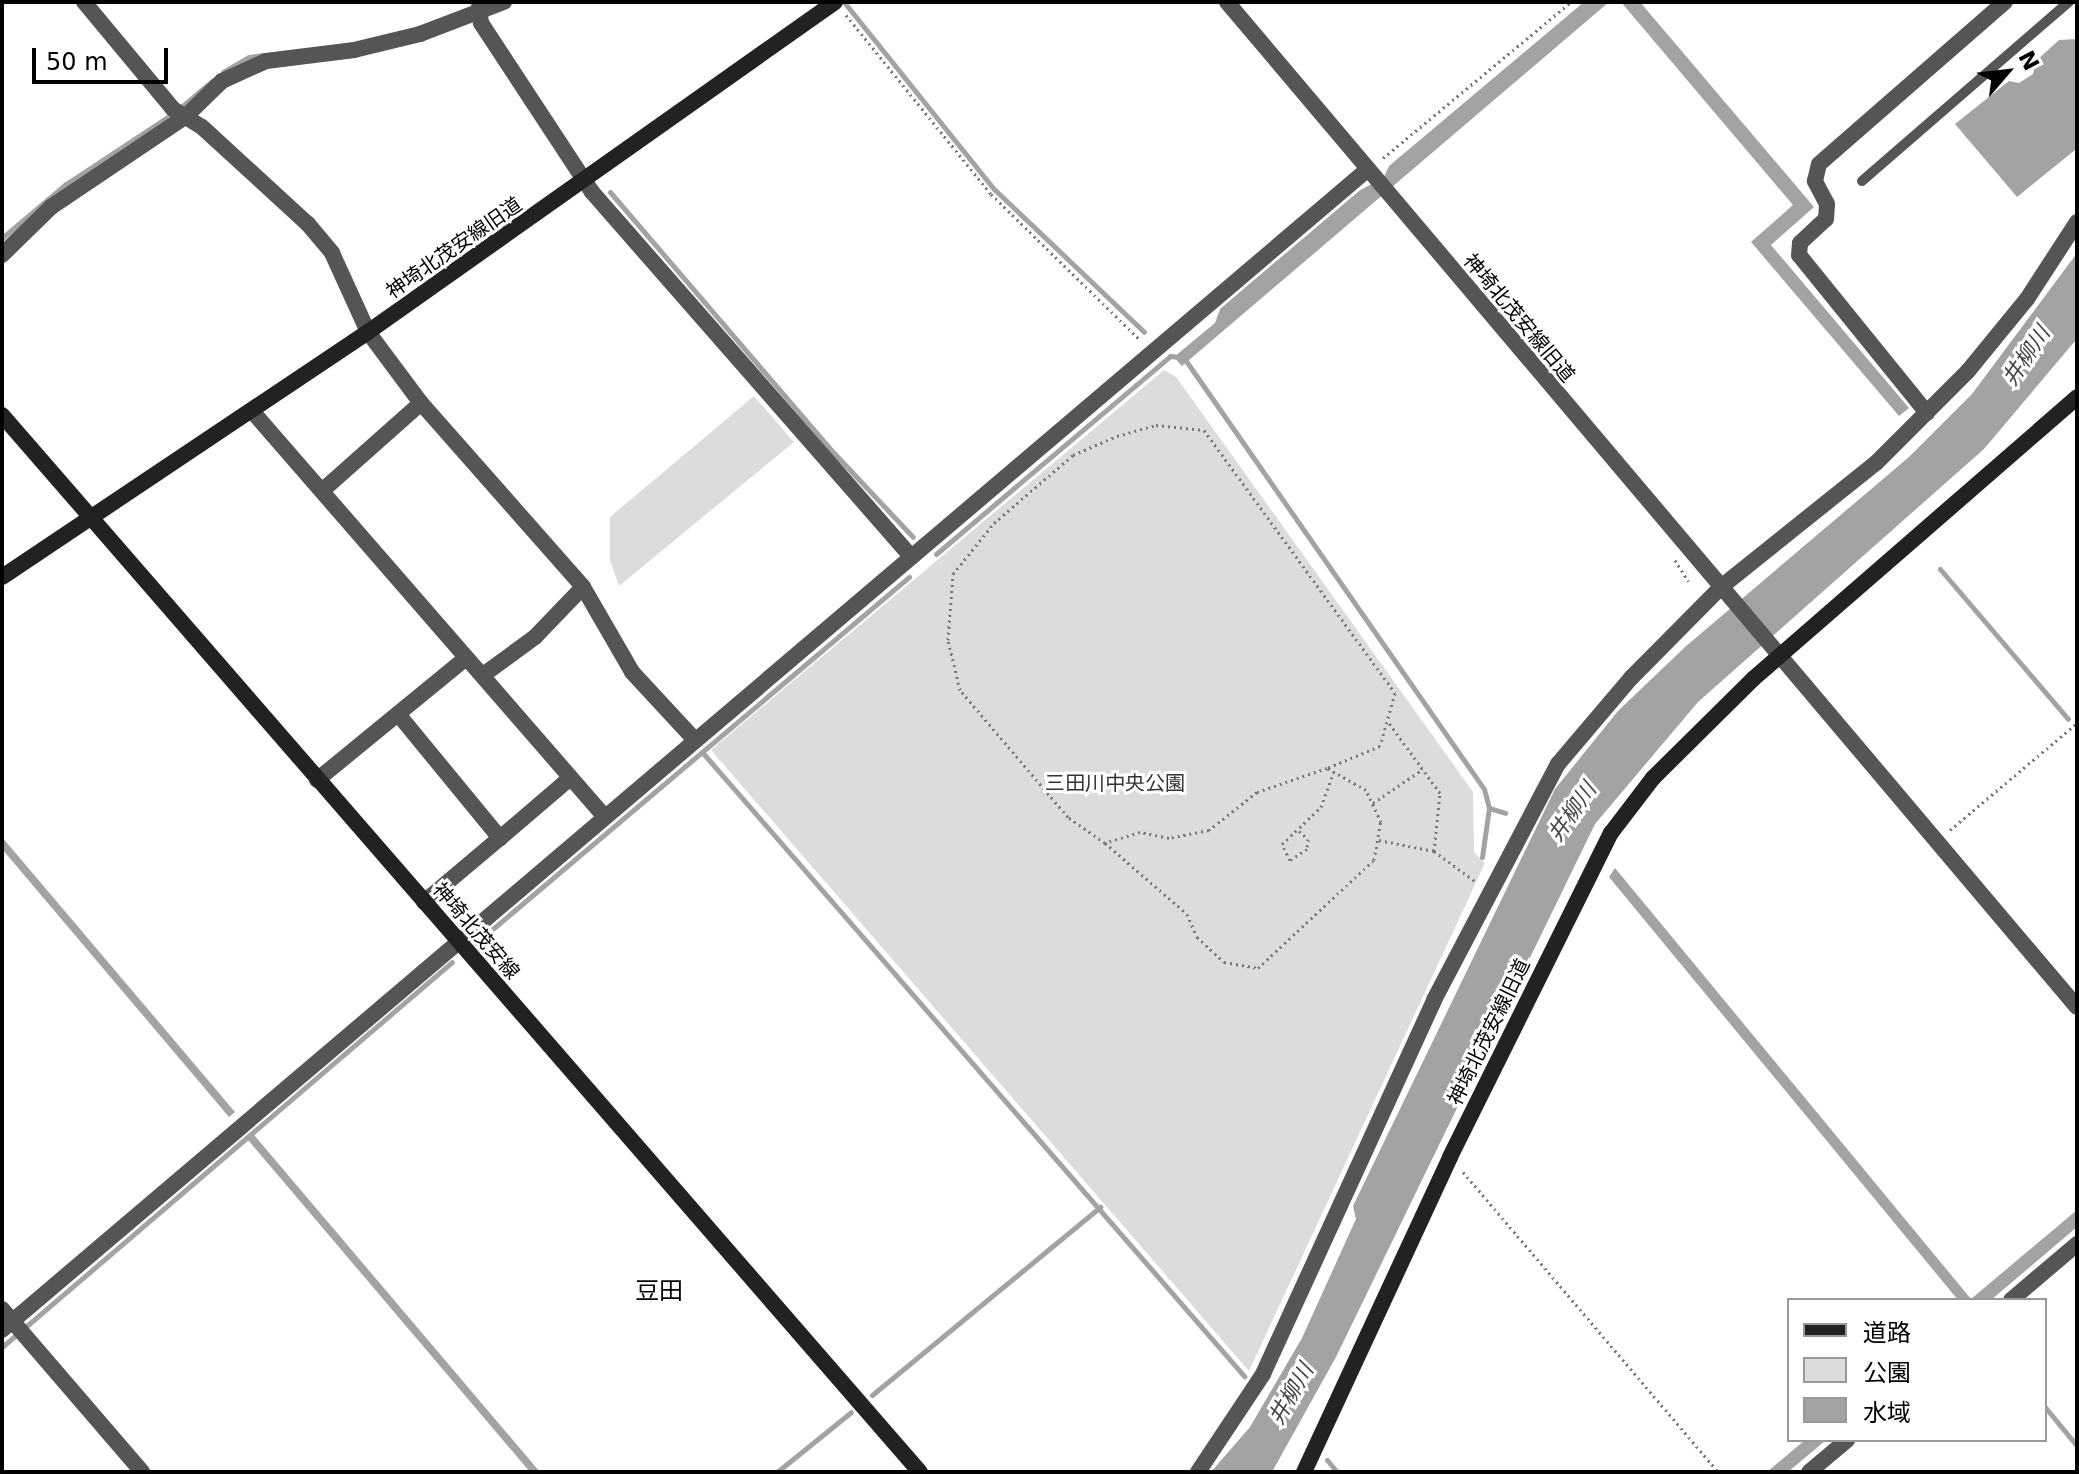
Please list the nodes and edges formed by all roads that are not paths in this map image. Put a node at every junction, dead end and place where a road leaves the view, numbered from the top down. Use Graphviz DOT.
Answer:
graph roads {
  1 [pos="84,2"];
  2 [pos="504,2"];
  3 [pos="835,2"];
  4 [pos="1227,2"];
  5 [pos="2005,2"];
  6 [pos="2069,2"];
  7 [pos="479,7"];
  8 [pos="179,113"];
  9 [pos="1376,180"];
  10 [pos="585,181"];
  11 [pos="1862,181"];
  12 [pos="2077,222"];
  13 [pos="2,255"];
  14 [pos="368,332"];
  15 [pos="2077,397"];
  16 [pos="421,403"];
  17 [pos="252,411"];
  18 [pos="1927,413"];
  19 [pos="2,415"];
  20 [pos="323,490"];
  21 [pos="91,518"];
  22 [pos="911,557"];
  23 [pos="2,577"];
  24 [pos="583,587"];
  25 [pos="1725,592"];
  26 [pos="1777,653"];
  27 [pos="465,659"];
  28 [pos="483,675"];
  29 [pos="398,714"];
  30 [pos="695,740"];
  31 [pos="569,779"];
  32 [pos="317,780"];
  33 [pos="604,816"];
  34 [pos="500,838"];
  35 [pos="424,902"];
  36 [pos="458,940"];
  37 [pos="2077,1007"];
  38 [pos="2077,1244"];
  39 [pos="2013,1298"];
  40 [pos="5,1320"];
  41 [pos="1845,1442"];
  42 [pos="142,1472"];
  43 [pos="920,1472"];
  44 [pos="1198,1472"];
  45 [pos="1304,1472"];
  46 [pos="1809,1472"];
  1 -- 8 [label="street"];
  2 -- 7 [label="street"];
  3 -- 10 [label="street, 神埼北茂安線旧道"];
  4 -- 9 [label="street, 神埼北茂安線旧道"];
  5 -- 18 [label="street"];
  6 -- 11 [label="lane"];
  7 -- 8 [label="street"];
  7 -- 10 [label="street"];
  8 -- 13 [label="street"];
  8 -- 14 [label="street"];
  9 -- 22 [label="street"];
  9 -- 25 [label="street, 神埼北茂安線旧道"];
  10 -- 14 [label="street, 神埼北茂安線旧道"];
  10 -- 22 [label="street"];
  12 -- 18 [label="street"];
  14 -- 16 [label="street"];
  14 -- 17 [label="street, 神埼北茂安線旧道"];
  15 -- 26 [label="street, 神埼北茂安線旧道"];
  16 -- 20 [label="street"];
  16 -- 24 [label="street"];
  17 -- 20 [label="street"];
  17 -- 21 [label="street, 神埼北茂安線旧道"];
  18 -- 25 [label="street"];
  19 -- 21 [label="street, 神埼北茂安線"];
  20 -- 27 [label="street"];
  21 -- 23 [label="street, 神埼北茂安線旧道"];
  21 -- 32 [label="street, 神埼北茂安線"];
  22 -- 30 [label="street"];
  24 -- 28 [label="street"];
  24 -- 30 [label="street"];
  25 -- 26 [label="street, 神埼北茂安線旧道"];
  25 -- 44 [label="street"];
  26 -- 37 [label="street"];
  26 -- 45 [label="street, 神埼北茂安線旧道"];
  27 -- 28 [label="street"];
  27 -- 29 [label="street"];
  28 -- 31 [label="street"];
  29 -- 32 [label="street"];
  29 -- 34 [label="street"];
  30 -- 33 [label="street"];
  31 -- 33 [label="street"];
  31 -- 34 [label="street"];
  32 -- 35 [label="street, 神埼北茂安線"];
  33 -- 36 [label="street"];
  34 -- 35 [label="street"];
  35 -- 36 [label="street, 神埼北茂安線"];
  36 -- 40 [label="street"];
  36 -- 43 [label="street, 神埼北茂安線"];
  38 -- 39 [label="street"];
  40 -- 42 [label="street"];
  41 -- 46 [label="street"];
}
